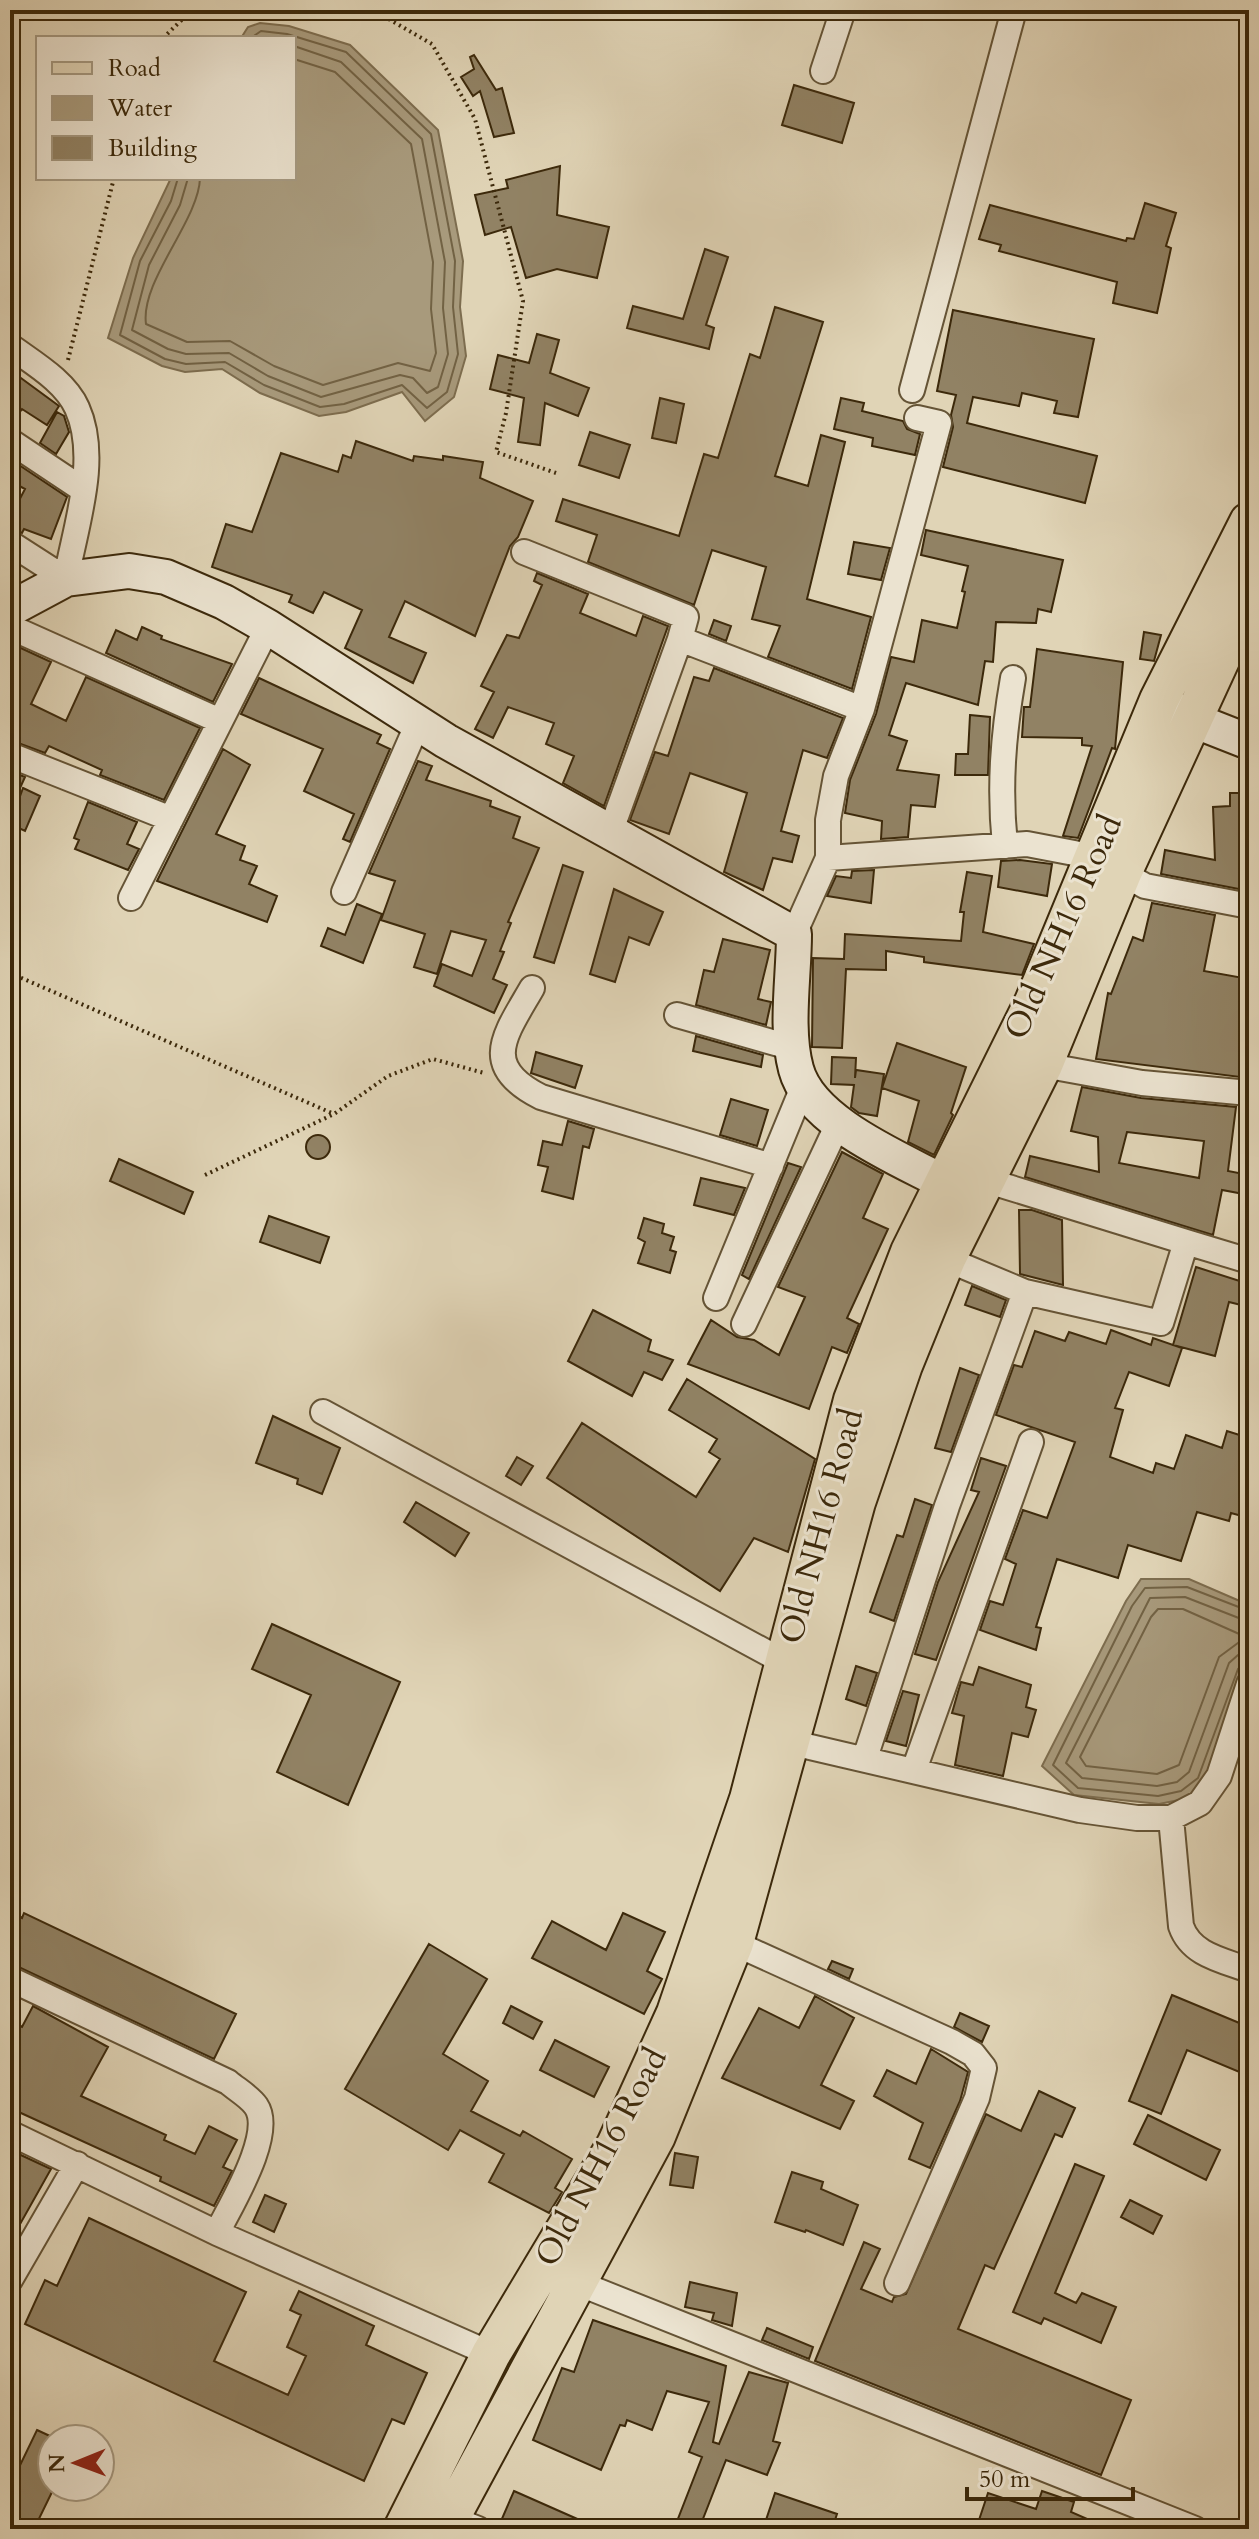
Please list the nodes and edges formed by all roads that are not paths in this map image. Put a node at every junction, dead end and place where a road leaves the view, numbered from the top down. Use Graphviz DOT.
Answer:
graph roads {
  1 [pos="843,10"];
  2 [pos="1014,10"];
  3 [pos="823,71"];
  4 [pos="10,346"];
  5 [pos="912,390"];
  6 [pos="917,418"];
  7 [pos="10,441"];
  8 [pos="82,489"];
  9 [pos="1249,522"];
  10 [pos="10,543"];
  11 [pos="524,552"];
  12 [pos="66,579"];
  13 [pos="1249,597"];
  14 [pos="10,609"];
  15 [pos="10,627"];
  16 [pos="268,627"];
  17 [pos="680,639"];
  18 [pos="1013,678"];
  19 [pos="1159,700"];
  20 [pos="862,709"];
  21 [pos="1193,720"];
  22 [pos="220,721"];
  23 [pos="418,723"];
  24 [pos="1249,742"];
  25 [pos="10,755"];
  26 [pos="171,819"];
  27 [pos="610,833"];
  28 [pos="1005,846"];
  29 [pos="828,858"];
  30 [pos="1108,865"];
  31 [pos="344,892"];
  32 [pos="131,898"];
  33 [pos="1249,906"];
  34 [pos="794,934"];
  35 [pos="532,988"];
  36 [pos="677,1015"];
  37 [pos="793,1048"];
  38 [pos="1043,1065"];
  39 [pos="803,1087"];
  40 [pos="1249,1093"];
  41 [pos="838,1124"];
  42 [pos="771,1166"];
  43 [pos="985,1180"];
  44 [pos="943,1182"];
  45 [pos="1186,1242"];
  46 [pos="946,1259"];
  47 [pos="1249,1261"];
  48 [pos="1025,1292"];
  49 [pos="716,1298"];
  50 [pos="744,1324"];
  51 [pos="323,1412"];
  52 [pos="1031,1442"];
  53 [pos="786,1663"];
  54 [pos="1249,1684"];
  55 [pos="793,1743"];
  56 [pos="865,1758"];
  57 [pos="914,1770"];
  58 [pos="1171,1818"];
  59 [pos="734,1943"];
  60 [pos="1249,1970"];
  61 [pos="10,1979"];
  62 [pos="10,2133"];
  63 [pos="77,2164"];
  64 [pos="217,2233"];
  65 [pos="10,2280"];
  66 [pos="578,2283"];
  67 [pos="897,2283"];
  68 [pos="491,2354"];
  69 [pos="1156,2522"];
  70 [pos="457,2525"];
  71 [pos="403,2529"];
  72 [pos="1195,2529"];
  1 -- 3 [label="street"];
  2 -- 5 [label="street"];
  4 -- 8 [label="street"];
  6 -- 20 [label="street"];
  7 -- 8 [label="street"];
  8 -- 12 [label="street"];
  9 -- 19 [label="main road, Old NH16 Road"];
  10 -- 12 [label="street"];
  11 -- 17 [label="street"];
  12 -- 14 [label="street"];
  12 -- 16 [label="street"];
  13 -- 21 [label="main road, Old NH16 Road"];
  15 -- 22 [label="street"];
  16 -- 22 [label="street"];
  16 -- 23 [label="street"];
  17 -- 20 [label="street"];
  17 -- 27 [label="street"];
  18 -- 28 [label="street"];
  19 -- 21 [label="street"];
  19 -- 30 [label="main road, Old NH16 Road"];
  20 -- 29 [label="street"];
  21 -- 24 [label="street"];
  21 -- 30 [label="main road, Old NH16 Road"];
  22 -- 26 [label="street"];
  23 -- 27 [label="street"];
  23 -- 31 [label="street"];
  25 -- 26 [label="street"];
  26 -- 32 [label="street"];
  27 -- 34 [label="street"];
  28 -- 29 [label="street"];
  28 -- 30 [label="street"];
  29 -- 34 [label="street"];
  30 -- 33 [label="street"];
  30 -- 38 [label="main road, Old NH16 Road"];
  30 -- 44 [label="main road, Old NH16 Road"];
  34 -- 37 [label="street"];
  35 -- 42 [label="street"];
  36 -- 37 [label="street"];
  37 -- 39 [label="street"];
  38 -- 40 [label="street"];
  38 -- 43 [label="main road, Old NH16 Road"];
  39 -- 41 [label="street"];
  39 -- 42 [label="street"];
  41 -- 44 [label="street"];
  41 -- 50 [label="street"];
  42 -- 49 [label="street"];
  43 -- 45 [label="street"];
  43 -- 46 [label="main road, Old NH16 Road"];
  44 -- 53 [label="main road, Old NH16 Road"];
  45 -- 47 [label="street"];
  45 -- 48 [label="street"];
  46 -- 48 [label="street"];
  46 -- 55 [label="main road, Old NH16 Road"];
  48 -- 56 [label="street"];
  51 -- 53 [label="street"];
  52 -- 57 [label="street"];
  53 -- 68 [label="main road, Old NH16 Road"];
  54 -- 58 [label="street"];
  55 -- 56 [label="street"];
  55 -- 59 [label="main road, Old NH16 Road"];
  56 -- 57 [label="street"];
  57 -- 58 [label="street"];
  58 -- 60 [label="street"];
  59 -- 66 [label="main road, Old NH16 Road"];
  59 -- 67 [label="street"];
  61 -- 64 [label="street"];
  62 -- 63 [label="street"];
  63 -- 64 [label="street"];
  63 -- 65 [label="street"];
  64 -- 68 [label="street"];
  66 -- 69 [label="street"];
  66 -- 70 [label="main road, Old NH16 Road"];
  68 -- 71 [label="main road, Old NH16 Road"];
  69 -- 72 [label="street"];
}
